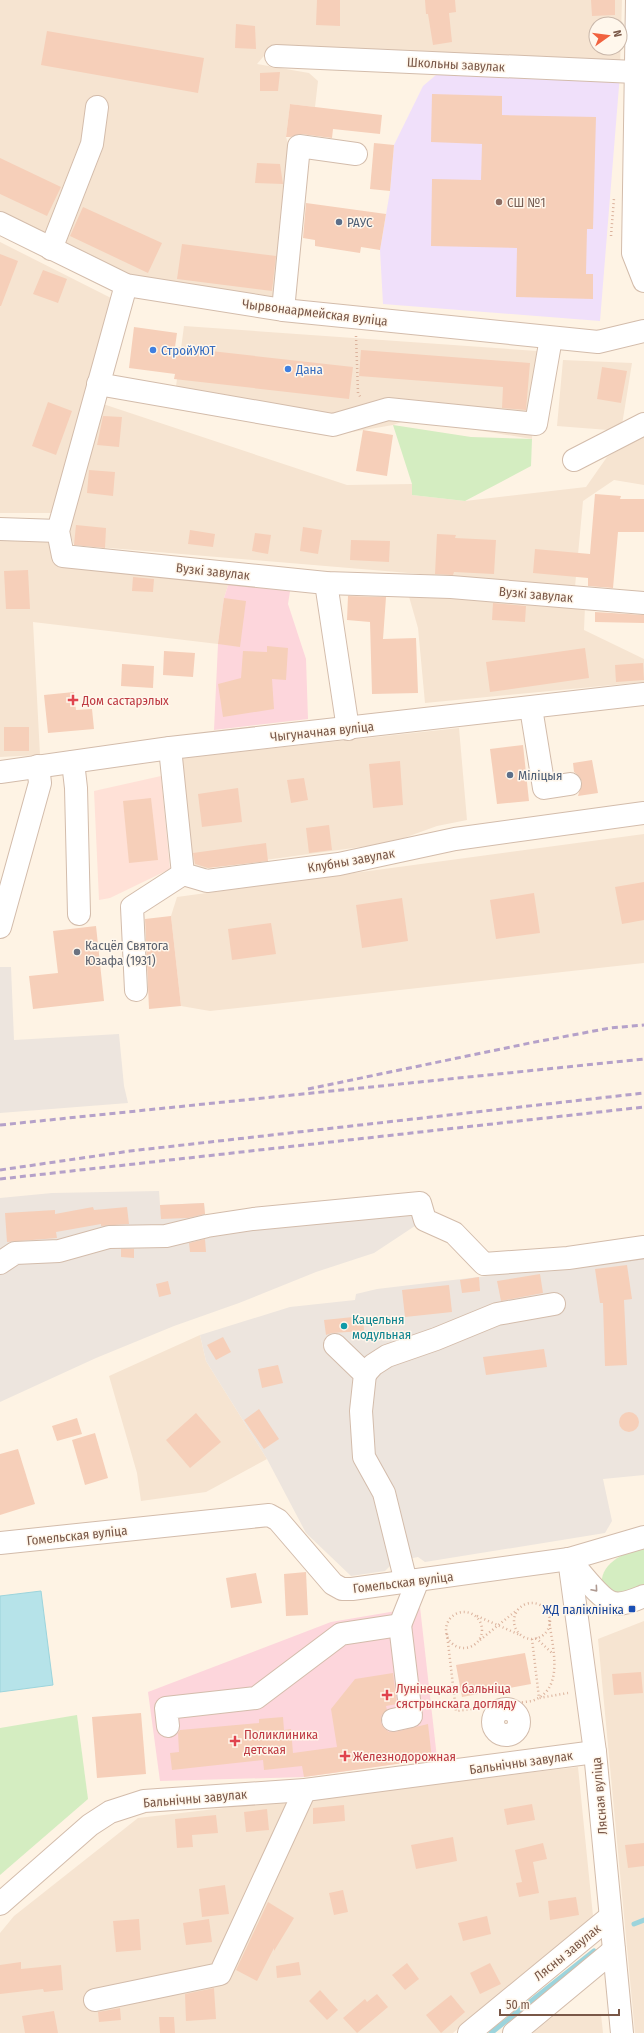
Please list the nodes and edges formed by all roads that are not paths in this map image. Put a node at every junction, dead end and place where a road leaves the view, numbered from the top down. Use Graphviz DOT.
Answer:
graph roads {
  1 [pos="637,0"];
  2 [pos="276,56"];
  3 [pos="636,72"];
  4 [pos="97,107"];
  5 [pos="356,154"];
  6 [pos="0,223"];
  7 [pos="51,249"];
  8 [pos="639,252"];
  9 [pos="644,281"];
  10 [pos="126,285"];
  11 [pos="283,310"];
  12 [pos="644,332"];
  13 [pos="551,338"];
  14 [pos="98,384"];
  15 [pos="644,424"];
  16 [pos="574,460"];
  17 [pos="0,529"];
  18 [pos="58,531"];
  19 [pos="326,582"];
  20 [pos="644,603"];
  21 [pos="644,694"];
  22 [pos="531,708"];
  23 [pos="348,729"];
  24 [pos="170,748"];
  25 [pos="74,762"];
  26 [pos="38,766"];
  27 [pos="0,772"];
  28 [pos="570,784"];
  29 [pos="644,813"];
  30 [pos="183,874"];
  31 [pos="79,914"];
  32 [pos="0,927"];
  33 [pos="136,990"];
  34 [pos="644,1247"];
  35 [pos="0,1263"];
  36 [pos="554,1304"];
  37 [pos="335,1345"];
  38 [pos="365,1374"];
  39 [pos="644,1537"];
  40 [pos="0,1543"];
  41 [pos="569,1559"];
  42 [pos="412,1581"];
  43 [pos="644,1596"];
  44 [pos="400,1624"];
  45 [pos="393,1720"];
  46 [pos="168,1726"];
  47 [pos="509,1735"];
  48 [pos="595,1752"];
  49 [pos="511,1764"];
  50 [pos="305,1790"];
  51 [pos="0,1904"];
  52 [pos="610,1917"];
  53 [pos="614,1950"];
  54 [pos="95,2000"];
  55 [pos="469,2033"];
  56 [pos="514,2033"];
  57 [pos="622,2033"];
  1 -- 3 [label="street"];
  2 -- 3 [label="street, Школьны завулак"];
  3 -- 8 [label="street"];
  4 -- 7 [label="street"];
  5 -- 11 [label="street"];
  6 -- 7 [label="street, Чырвонаармейская вуліца"];
  7 -- 10 [label="street, Чырвонаармейская вуліца"];
  8 -- 9 [label="street"];
  10 -- 11 [label="street, Чырвонаармейская вуліца"];
  10 -- 14 [label="street, Вузкі завулак"];
  11 -- 13 [label="street, Чырвонаармейская вуліца"];
  12 -- 13 [label="street, Чырвонаармейская вуліца"];
  13 -- 14 [label="street"];
  14 -- 18 [label="street, Вузкі завулак"];
  15 -- 16 [label="street"];
  17 -- 18 [label="street"];
  18 -- 19 [label="street, Вузкі завулак"];
  19 -- 20 [label="street, Вузкі завулак"];
  19 -- 23 [label="street"];
  21 -- 22 [label="street, Чыгуначная вуліца"];
  22 -- 23 [label="street, Чыгуначная вуліца"];
  22 -- 28 [label="street"];
  23 -- 24 [label="street, Чыгуначная вуліца"];
  24 -- 25 [label="street, Чыгуначная вуліца"];
  24 -- 30 [label="street"];
  25 -- 26 [label="street, Чыгуначная вуліца"];
  25 -- 31 [label="street"];
  26 -- 27 [label="street, Чыгуначная вуліца"];
  26 -- 32 [label="street"];
  29 -- 30 [label="street, Клубны завулак"];
  30 -- 33 [label="street"];
  34 -- 35 [label="street"];
  36 -- 38 [label="street"];
  37 -- 38 [label="street"];
  38 -- 42 [label="street"];
  39 -- 41 [label="street, Гомельская вуліца"];
  40 -- 42 [label="street, Гомельская вуліца"];
  41 -- 42 [label="street, Гомельская вуліца"];
  41 -- 43 [label="street, one-way"];
  41 -- 48 [label="street, Лясная вуліца"];
  42 -- 44 [label="street"];
  44 -- 45 [label="street"];
  44 -- 46 [label="street"];
  47 -- 49 [label="street"];
  48 -- 49 [label="street, Бальнічны завулак"];
  48 -- 52 [label="street, Лясная вуліца"];
  49 -- 50 [label="street, Бальнічны завулак"];
  50 -- 51 [label="street, Бальнічны завулак"];
  50 -- 54 [label="street"];
  52 -- 53 [label="street, Лясная вуліца"];
  52 -- 55 [label="street, Лясны завулак"];
  53 -- 56 [label="street"];
  53 -- 57 [label="street, Лясная вуліца"];
}
